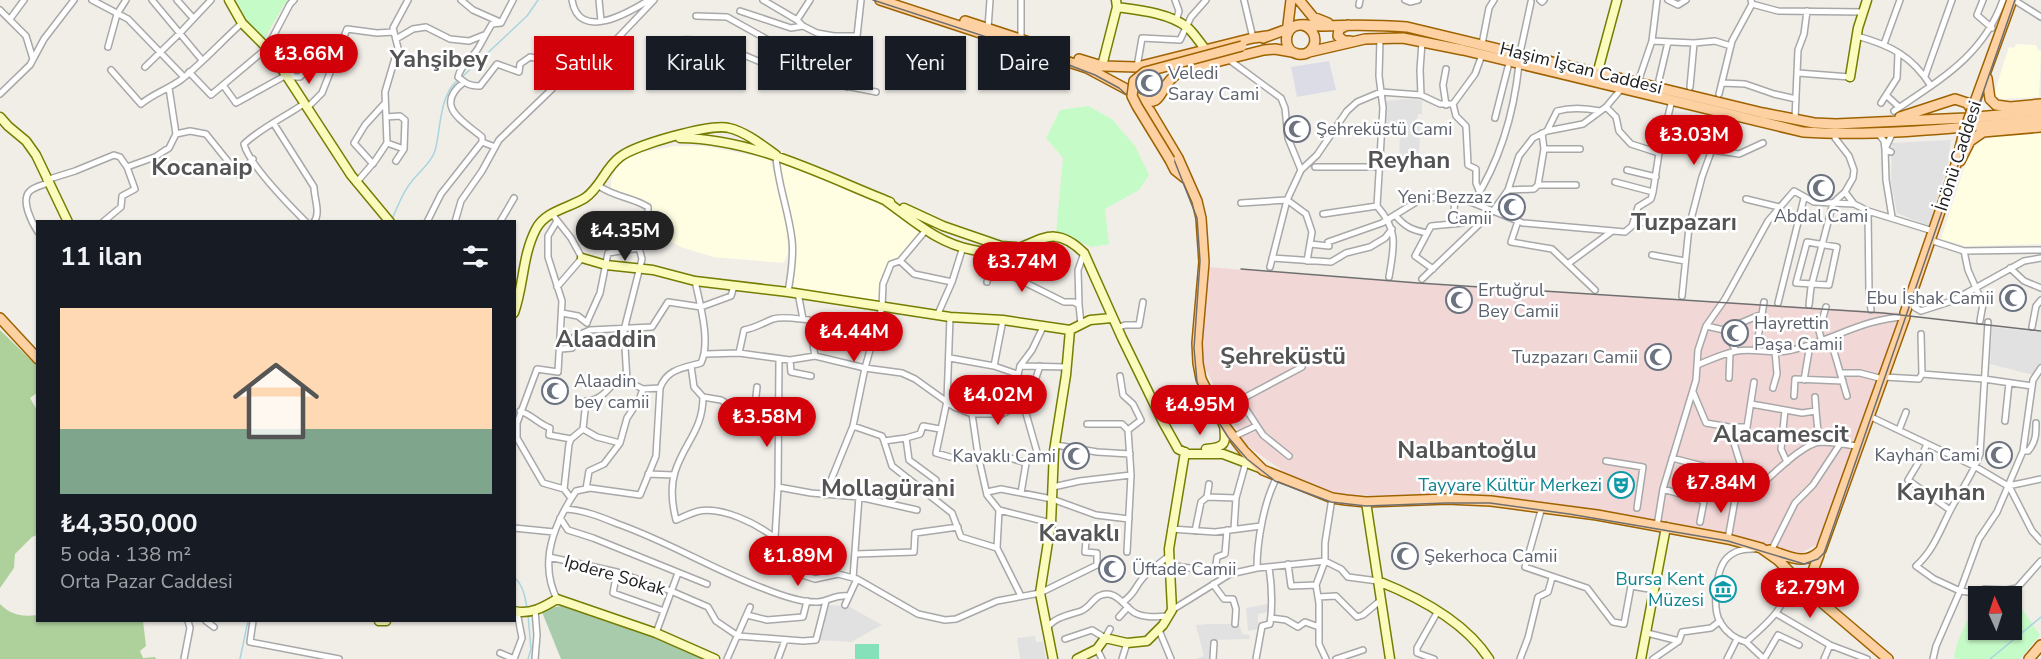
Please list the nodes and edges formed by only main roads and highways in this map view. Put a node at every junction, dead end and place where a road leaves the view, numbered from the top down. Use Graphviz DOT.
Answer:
graph roads {
  1 [pos="230,0"];
  2 [pos="880,0"];
  3 [pos="901,0"];
  4 [pos="1291,0"];
  5 [pos="1299,0"];
  6 [pos="1612,0"];
  7 [pos="1617,0"];
  8 [pos="1867,0"];
  9 [pos="2013,0"];
  10 [pos="1116,4"];
  11 [pos="1343,25"];
  12 [pos="1299,29"];
  13 [pos="1267,36"];
  14 [pos="1352,41"];
  15 [pos="1206,50"];
  16 [pos="1292,52"];
  17 [pos="1306,53"];
  18 [pos="1155,64"];
  19 [pos="1088,65"];
  20 [pos="1102,66"];
  21 [pos="1986,75"];
  22 [pos="1594,76"];
  23 [pos="1850,77"];
  24 [pos="1130,91"];
  25 [pos="1140,99"];
  26 [pos="2041,104"];
  27 [pos="2041,111"];
  28 [pos="1969,114"];
  29 [pos="0,117"];
  30 [pos="2041,120"];
  31 [pos="1876,127"];
  32 [pos="2041,127"];
  33 [pos="4,128"];
  34 [pos="1962,129"];
  35 [pos="671,138"];
  36 [pos="776,155"];
  37 [pos="1955,168"];
  38 [pos="1187,180"];
  39 [pos="886,201"];
  40 [pos="67,220"];
  41 [pos="388,220"];
  42 [pos="1020,247"];
  43 [pos="582,258"];
  44 [pos="516,304"];
  45 [pos="0,318"];
  46 [pos="1112,318"];
  47 [pos="1070,330"];
  48 [pos="36,357"];
  49 [pos="1224,424"];
  50 [pos="1185,452"];
  51 [pos="1263,470"];
  52 [pos="1366,502"];
  53 [pos="1661,527"];
  54 [pos="1766,549"];
  55 [pos="1821,550"];
  56 [pos="1378,581"];
  57 [pos="1806,589"];
  58 [pos="518,612"];
  59 [pos="2041,645"];
  60 [pos="1091,655"];
  61 [pos="1882,657"];
  62 [pos="715,659"];
  63 [pos="1053,659"];
  64 [pos="1077,659"];
  65 [pos="1390,659"];
  66 [pos="1489,659"];
  67 [pos="1641,659"];
  68 [pos="2029,659"];
  1 -- 41 [label="main road"];
  2 -- 19 [label="main road"];
  3 -- 19 [label="main road"];
  4 -- 12 [label="main road"];
  5 -- 11 [label="main road"];
  5 -- 12 [label="main road"];
  6 -- 22 [label="main road"];
  7 -- 22 [label="main road"];
  8 -- 23 [label="main road"];
  9 -- 21 [label="main road, İnönü Caddesi"];
  10 -- 15 [label="main road"];
  10 -- 20 [label="main road"];
  11 -- 12 [label="main road, Haşim İşcan Caddesi"];
  11 -- 14 [label="main road"];
  11 -- 22 [label="main road, Haşim İşcan Caddesi"];
  12 -- 13 [label="main road, Haşim İşcan Caddesi"];
  12 -- 16 [label="main road"];
  12 -- 17 [label="main road"];
  13 -- 15 [label="main road"];
  13 -- 38 [label="main road, bridge"];
  14 -- 17 [label="main road, Haşim İşcan Caddesi"];
  14 -- 22 [label="main road, Haşim İşcan Caddesi"];
  15 -- 18 [label="main road"];
  16 -- 17 [label="main road, Haşim İşcan Caddesi"];
  16 -- 25 [label="main road, Haşim İşcan Caddesi"];
  18 -- 20 [label="main road"];
  18 -- 24 [label="main road"];
  19 -- 20 [label="main road"];
  19 -- 24 [label="main road"];
  21 -- 26 [label="main road"];
  21 -- 28 [label="main road, İnönü Caddesi"];
  22 -- 31 [label="main road, Haşim İşcan Caddesi"];
  22 -- 31 [label="main road, Haşim İşcan Caddesi"];
  24 -- 25 [label="main road"];
  25 -- 38 [label="main road"];
  27 -- 28 [label="main road, Haşim İşcan Caddesi"];
  28 -- 31 [label="main road, Haşim İşcan Caddesi"];
  28 -- 31 [label="main road"];
  28 -- 34 [label="main road, İnönü Caddesi, bridge"];
  29 -- 33 [label="main road"];
  30 -- 34 [label="main road, Haşim İşcan Caddesi"];
  31 -- 34 [label="main road, Haşim İşcan Caddesi"];
  32 -- 37 [label="main road"];
  33 -- 40 [label="main road"];
  34 -- 37 [label="main road, İnönü Caddesi"];
  35 -- 36 [label="main road"];
  35 -- 36 [label="main road"];
  35 -- 44 [label="main road"];
  36 -- 39 [label="main road"];
  37 -- 55 [label="main road, İnönü Caddesi"];
  38 -- 49 [label="main road"];
  39 -- 42 [label="main road"];
  39 -- 42 [label="main road"];
  42 -- 46 [label="main road"];
  43 -- 47 [label="main road"];
  45 -- 48 [label="main road"];
  46 -- 47 [label="main road"];
  46 -- 50 [label="main road"];
  47 -- 63 [label="main road"];
  49 -- 50 [label="main road"];
  49 -- 51 [label="main road"];
  50 -- 51 [label="main road"];
  50 -- 60 [label="main road"];
  51 -- 52 [label="main road"];
  52 -- 53 [label="main road"];
  52 -- 56 [label="main road"];
  53 -- 54 [label="main road"];
  53 -- 67 [label="main road"];
  54 -- 55 [label="main road"];
  54 -- 57 [label="main road"];
  55 -- 57 [label="main road, İnönü Caddesi"];
  56 -- 65 [label="main road"];
  56 -- 66 [label="main road"];
  57 -- 61 [label="main road"];
  58 -- 62 [label="main road"];
  59 -- 68 [label="main road"];
  60 -- 64 [label="main road"];
}
